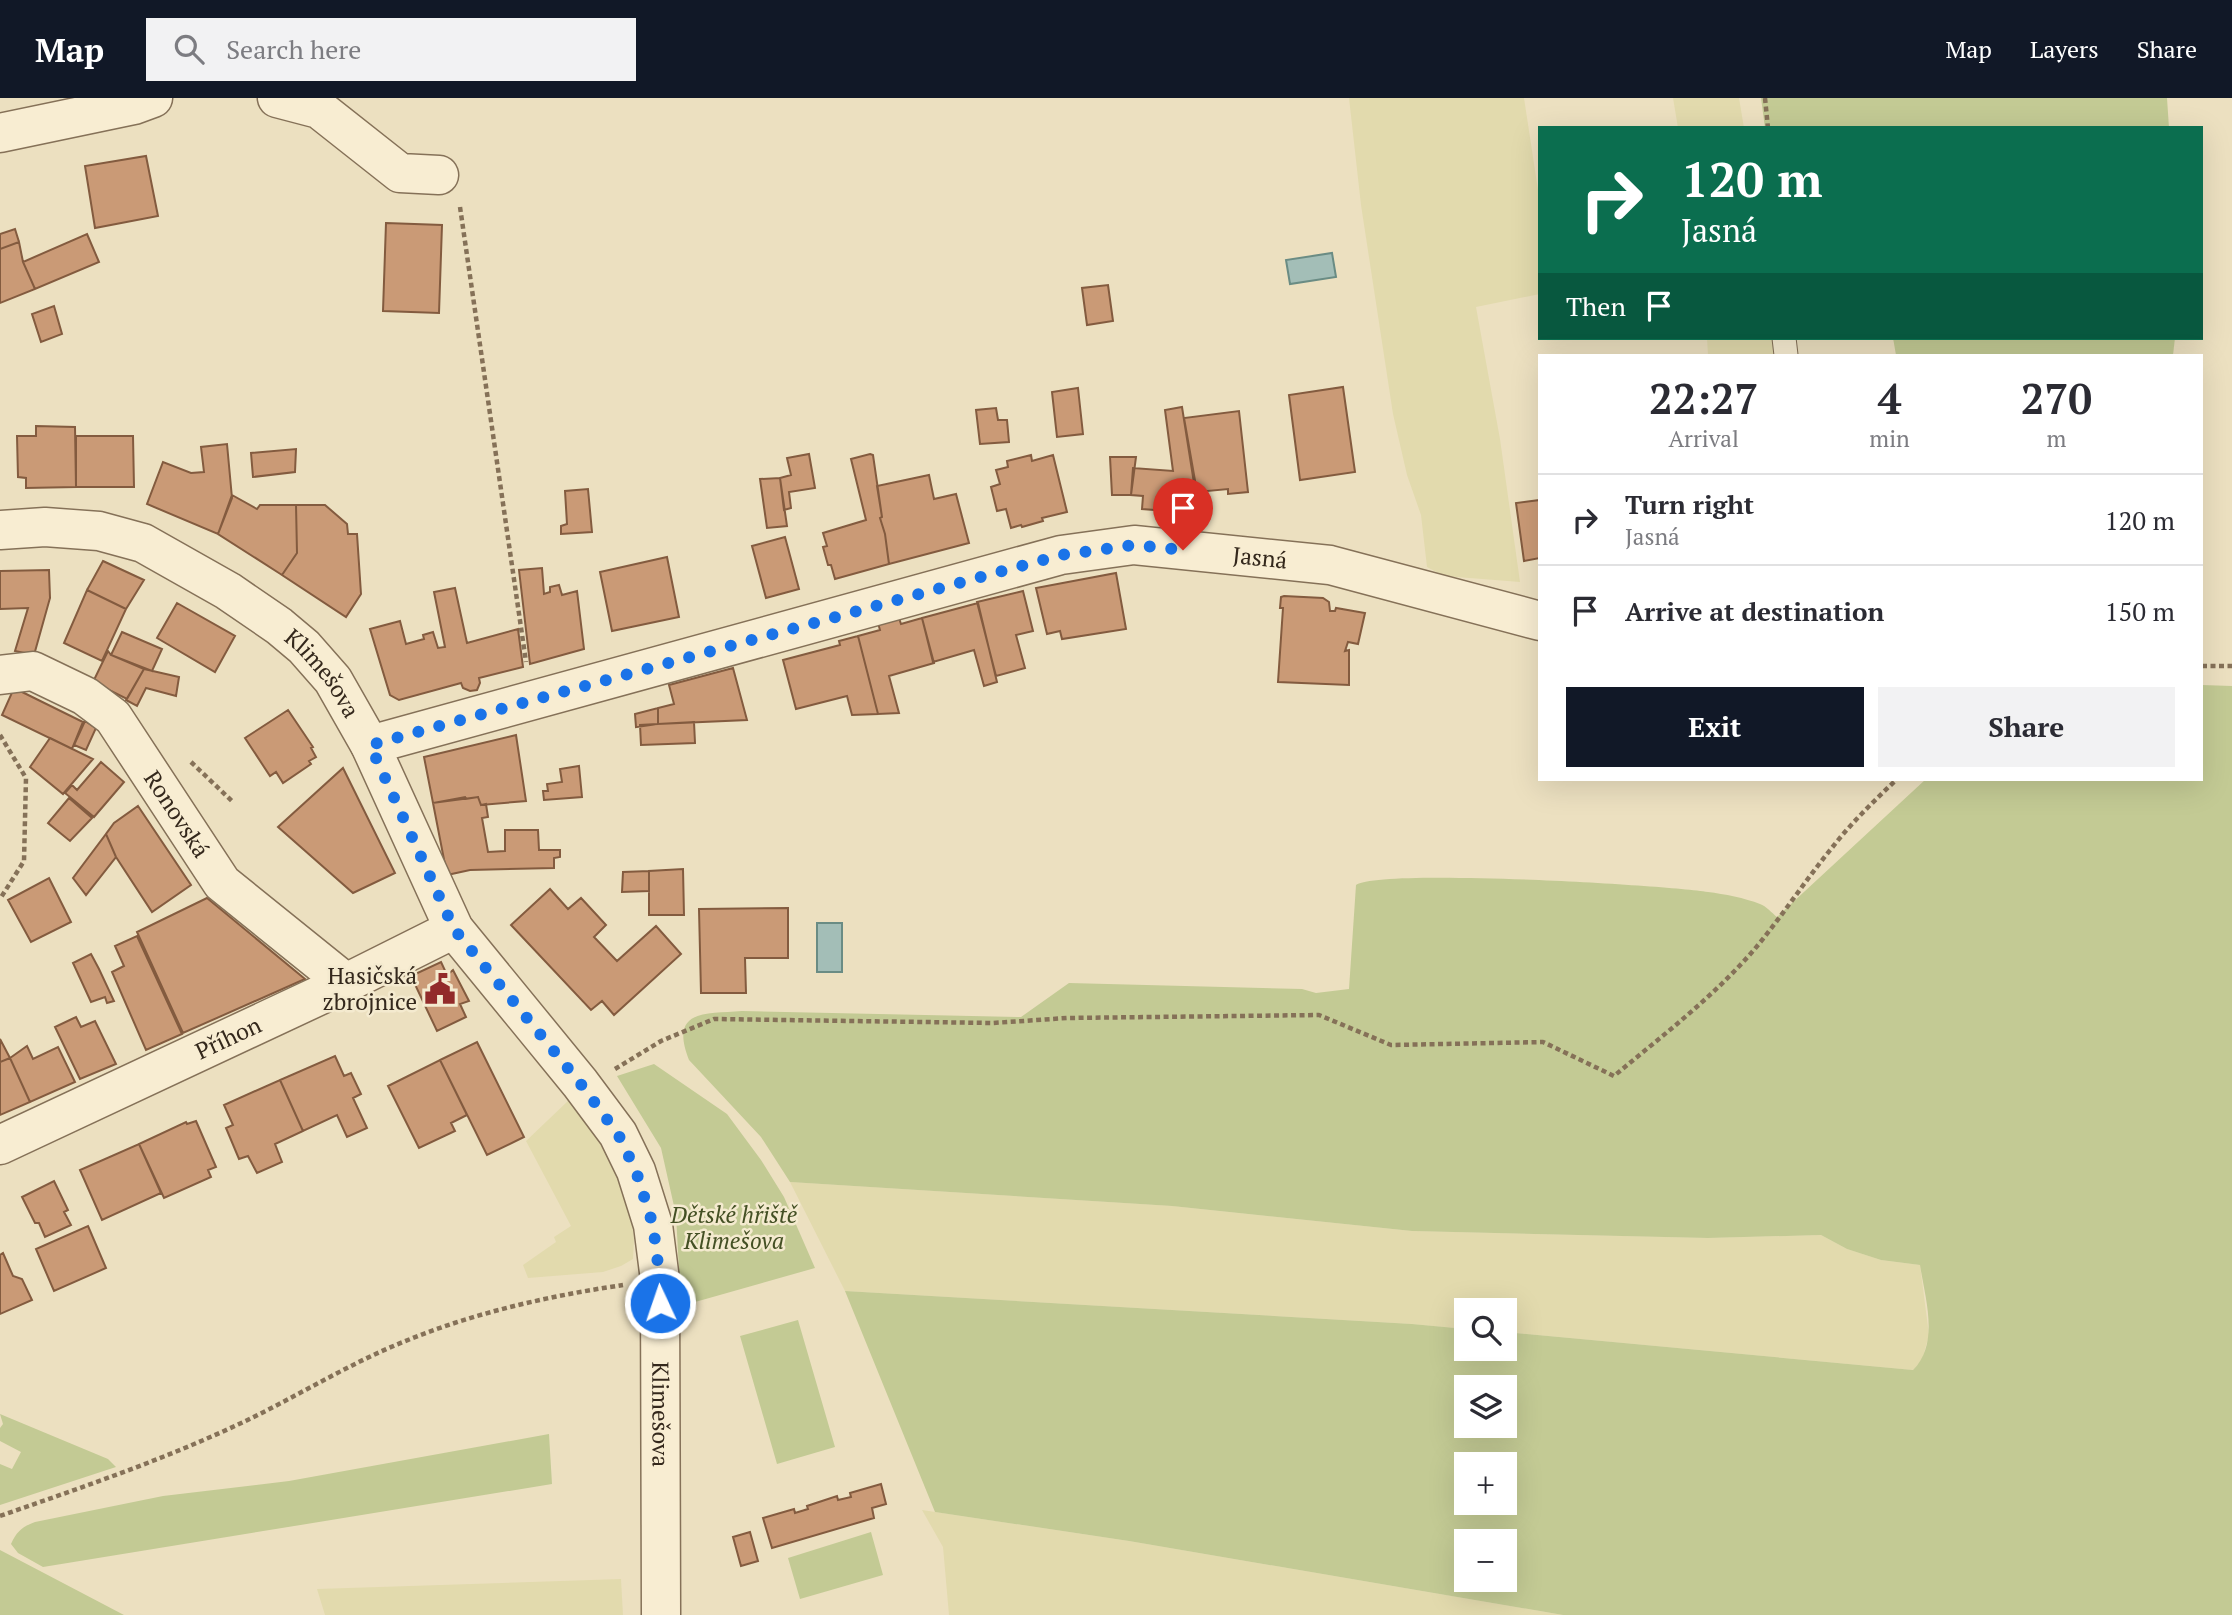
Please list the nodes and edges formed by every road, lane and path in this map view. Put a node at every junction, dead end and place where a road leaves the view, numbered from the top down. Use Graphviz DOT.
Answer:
graph roads {
  1 [pos="153,98"];
  2 [pos="277,98"];
  3 [pos="1765,98"];
  4 [pos="1769,126"];
  5 [pos="0,132"];
  6 [pos="439,175"];
  7 [pos="0,530"];
  8 [pos="1538,620"];
  9 [pos="2203,666"];
  10 [pos="2232,666"];
  11 [pos="0,675"];
  12 [pos="532,699"];
  13 [pos="0,735"];
  14 [pos="370,745"];
  15 [pos="1895,781"];
  16 [pos="0,900"];
  17 [pos="454,929"];
  18 [pos="346,983"];
  19 [pos="580,1083"];
  20 [pos="0,1145"];
  21 [pos="660,1280"];
  22 [pos="0,1516"];
  23 [pos="662,1615"];
  1 -- 5 [label="street"];
  2 -- 6 [label="street"];
  3 -- 4 [label="path"];
  6 -- 12 [label="path"];
  7 -- 14 [label="street, Klimešova"];
  8 -- 12 [label="street, Jasná"];
  9 -- 10 [label="path"];
  11 -- 18 [label="street, Ronovská"];
  12 -- 14 [label="street, Jasná"];
  13 -- 16 [label="path"];
  14 -- 17 [label="street, Klimešova"];
  15 -- 19 [label="path"];
  17 -- 18 [label="street, Příhon"];
  17 -- 19 [label="street, Klimešova"];
  18 -- 20 [label="street, Příhon"];
  19 -- 21 [label="street, Klimešova"];
  21 -- 22 [label="path"];
  21 -- 23 [label="street, Klimešova"];
}
